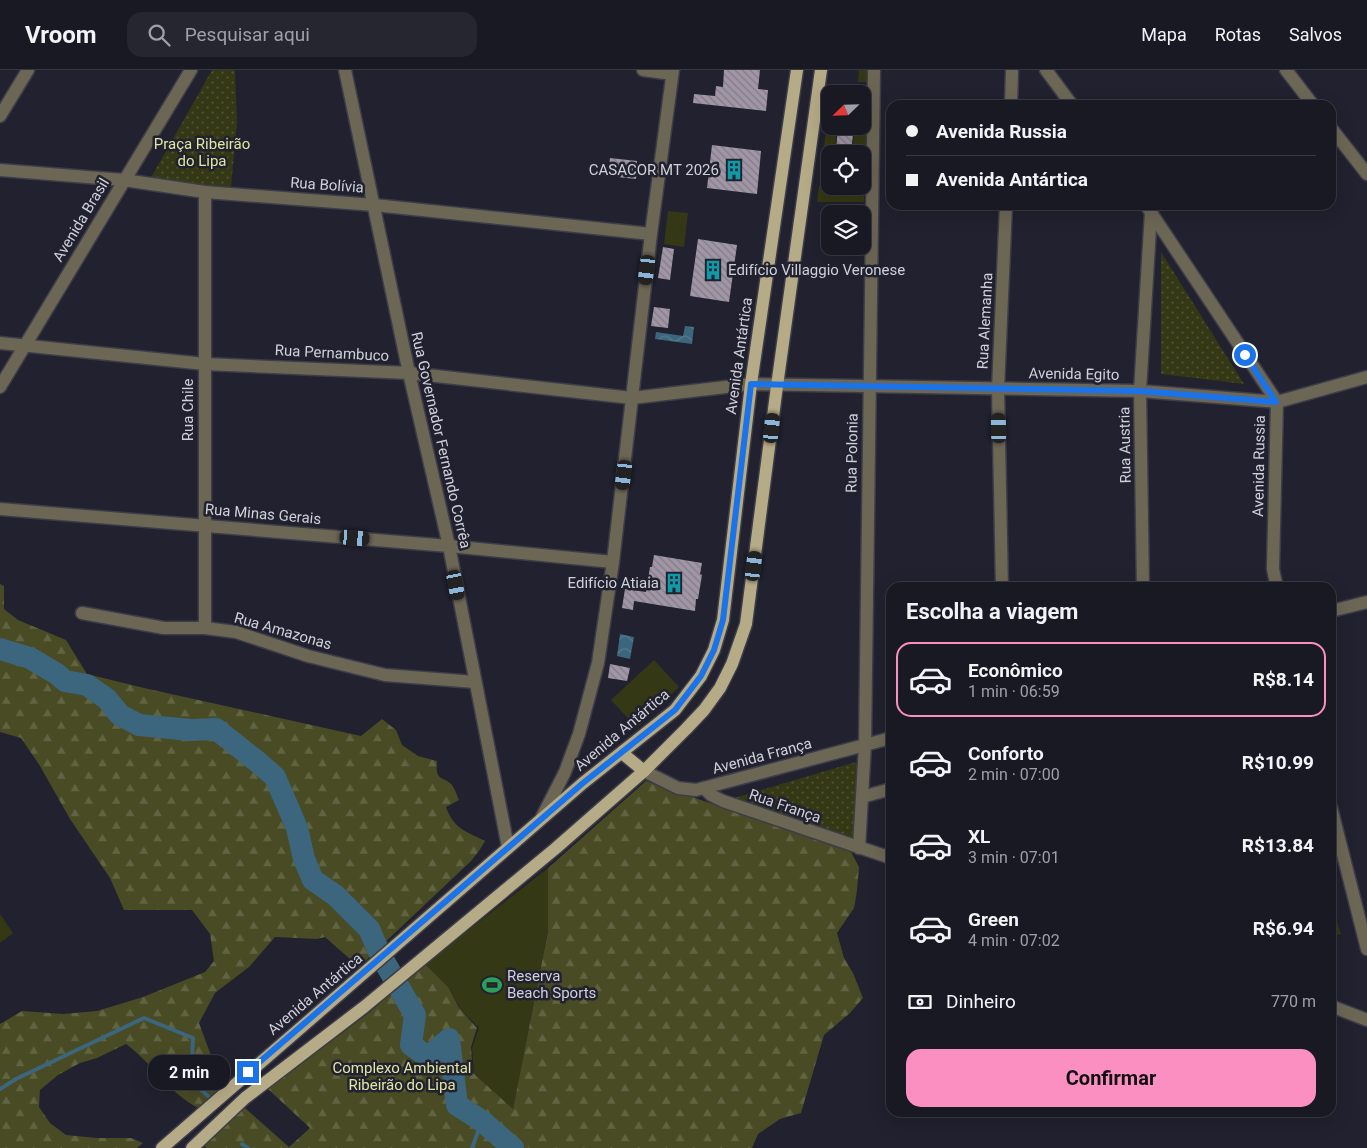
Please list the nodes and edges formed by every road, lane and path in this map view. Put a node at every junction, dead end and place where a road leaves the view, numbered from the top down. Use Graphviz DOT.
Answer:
graph roads {
  1 [pos="28,70"];
  2 [pos="190,70"];
  3 [pos="344,70"];
  4 [pos="643,70"];
  5 [pos="797,70"];
  6 [pos="820,70"];
  7 [pos="874,70"];
  8 [pos="1012,70"];
  9 [pos="1046,70"];
  10 [pos="1286,70"];
  11 [pos="673,72"];
  12 [pos="1011,100"];
  13 [pos="1068,100"];
  14 [pos="1309,100"];
  15 [pos="0,116"];
  16 [pos="791,120"];
  17 [pos="814,124"];
  18 [pos="1336,134"];
  19 [pos="0,170"];
  20 [pos="1367,174"];
  21 [pos="124,180"];
  22 [pos="205,192"];
  23 [pos="374,205"];
  24 [pos="1006,210"];
  25 [pos="1149,210"];
  26 [pos="1150,210"];
  27 [pos="651,234"];
  28 [pos="0,343"];
  29 [pos="24,345"];
  30 [pos="205,364"];
  31 [pos="409,373"];
  32 [pos="1367,377"];
  33 [pos="751,384"];
  34 [pos="777,386"];
  35 [pos="869,386"];
  36 [pos="0,387"];
  37 [pos="998,389"];
  38 [pos="1140,391"];
  39 [pos="632,398"];
  40 [pos="1276,402"];
  41 [pos="0,509"];
  42 [pos="204,526"];
  43 [pos="449,546"];
  44 [pos="612,562"];
  45 [pos="1002,582"];
  46 [pos="1143,582"];
  47 [pos="1276,582"];
  48 [pos="1367,602"];
  49 [pos="1336,610"];
  50 [pos="82,613"];
  51 [pos="205,628"];
  52 [pos="475,682"];
  53 [pos="886,740"];
  54 [pos="865,746"];
  55 [pos="622,753"];
  56 [pos="644,770"];
  57 [pos="704,788"];
  58 [pos="886,791"];
  59 [pos="862,798"];
  60 [pos="539,822"];
  61 [pos="1336,827"];
  62 [pos="508,847"];
  63 [pos="859,848"];
  64 [pos="886,856"];
  65 [pos="1367,949"];
  66 [pos="1336,1008"];
  67 [pos="1367,1020"];
  68 [pos="162,1148"];
  69 [pos="192,1148"];
  1 -- 15 [label="street"];
  2 -- 21 [label="street, Avenida Brasil"];
  3 -- 23 [label="street, Rua Governador Fernando Corrêa"];
  4 -- 11 [label="street"];
  5 -- 16 [label="main road, Avenida Antártica"];
  6 -- 17 [label="main road"];
  7 -- 35 [label="street, Rua Polonia"];
  8 -- 12 [label="street"];
  9 -- 13 [label="street"];
  10 -- 14 [label="street"];
  11 -- 27 [label="street"];
  16 -- 17 [label="main road"];
  16 -- 33 [label="main road, Avenida Antártica"];
  17 -- 34 [label="main road"];
  18 -- 20 [label="street"];
  19 -- 21 [label="street, Rua Bolívia"];
  21 -- 22 [label="street, Rua Bolívia"];
  21 -- 29 [label="street, Avenida Brasil"];
  22 -- 23 [label="street, Rua Bolívia"];
  22 -- 30 [label="street, Rua Chile"];
  23 -- 27 [label="street, Rua Bolívia"];
  23 -- 31 [label="street, Rua Governador Fernando Corrêa"];
  24 -- 37 [label="street, Rua Alemanha"];
  25 -- 38 [label="street, Rua Austria"];
  26 -- 40 [label="street, Avenida Russia"];
  27 -- 39 [label="street"];
  28 -- 29 [label="street, Rua Pernambuco"];
  29 -- 30 [label="street, Rua Pernambuco"];
  29 -- 36 [label="street, Avenida Brasil"];
  30 -- 31 [label="street, Rua Pernambuco"];
  30 -- 42 [label="street, Rua Chile"];
  31 -- 39 [label="street, Rua Pernambuco"];
  31 -- 43 [label="street, Rua Governador Fernando Corrêa"];
  32 -- 40 [label="street, Avenida Egito"];
  33 -- 34 [label="street, Rua Pernambuco"];
  33 -- 39 [label="street, Rua Pernambuco"];
  33 -- 55 [label="main road, Avenida Antártica"];
  34 -- 35 [label="street, Avenida Egito"];
  34 -- 56 [label="main road"];
  35 -- 37 [label="street, Avenida Egito"];
  35 -- 54 [label="street, Rua Polonia"];
  37 -- 38 [label="street, Avenida Egito"];
  37 -- 45 [label="street, Rua Alemanha"];
  38 -- 40 [label="street, Avenida Egito"];
  38 -- 46 [label="street, Rua Austria"];
  39 -- 44 [label="street"];
  40 -- 47 [label="street, Avenida Russia"];
  41 -- 42 [label="street, Rua Minas Gerais"];
  42 -- 43 [label="street, Rua Minas Gerais"];
  42 -- 51 [label="street, Rua Chile"];
  43 -- 44 [label="street, Rua Minas Gerais"];
  43 -- 52 [label="street, Rua Governador Fernando Corrêa"];
  44 -- 60 [label="street"];
  48 -- 49 [label="street"];
  50 -- 51 [label="street, Rua Amazonas"];
  51 -- 52 [label="street, Rua Amazonas"];
  52 -- 62 [label="street, Rua Governador Fernando Corrêa"];
  53 -- 54 [label="street, Avenida França"];
  54 -- 57 [label="street, Avenida França"];
  54 -- 59 [label="street"];
  55 -- 56 [label="main road"];
  55 -- 60 [label="main road, Avenida Antártica"];
  56 -- 57 [label="street, Avenida França"];
  56 -- 69 [label="main road"];
  57 -- 63 [label="street, Rua França"];
  58 -- 59 [label="street"];
  59 -- 63 [label="street"];
  60 -- 62 [label="main road, Avenida Antártica"];
  61 -- 65 [label="street"];
  62 -- 68 [label="main road, Avenida Antártica"];
  63 -- 64 [label="street, Rua França"];
  66 -- 67 [label="street"];
}
